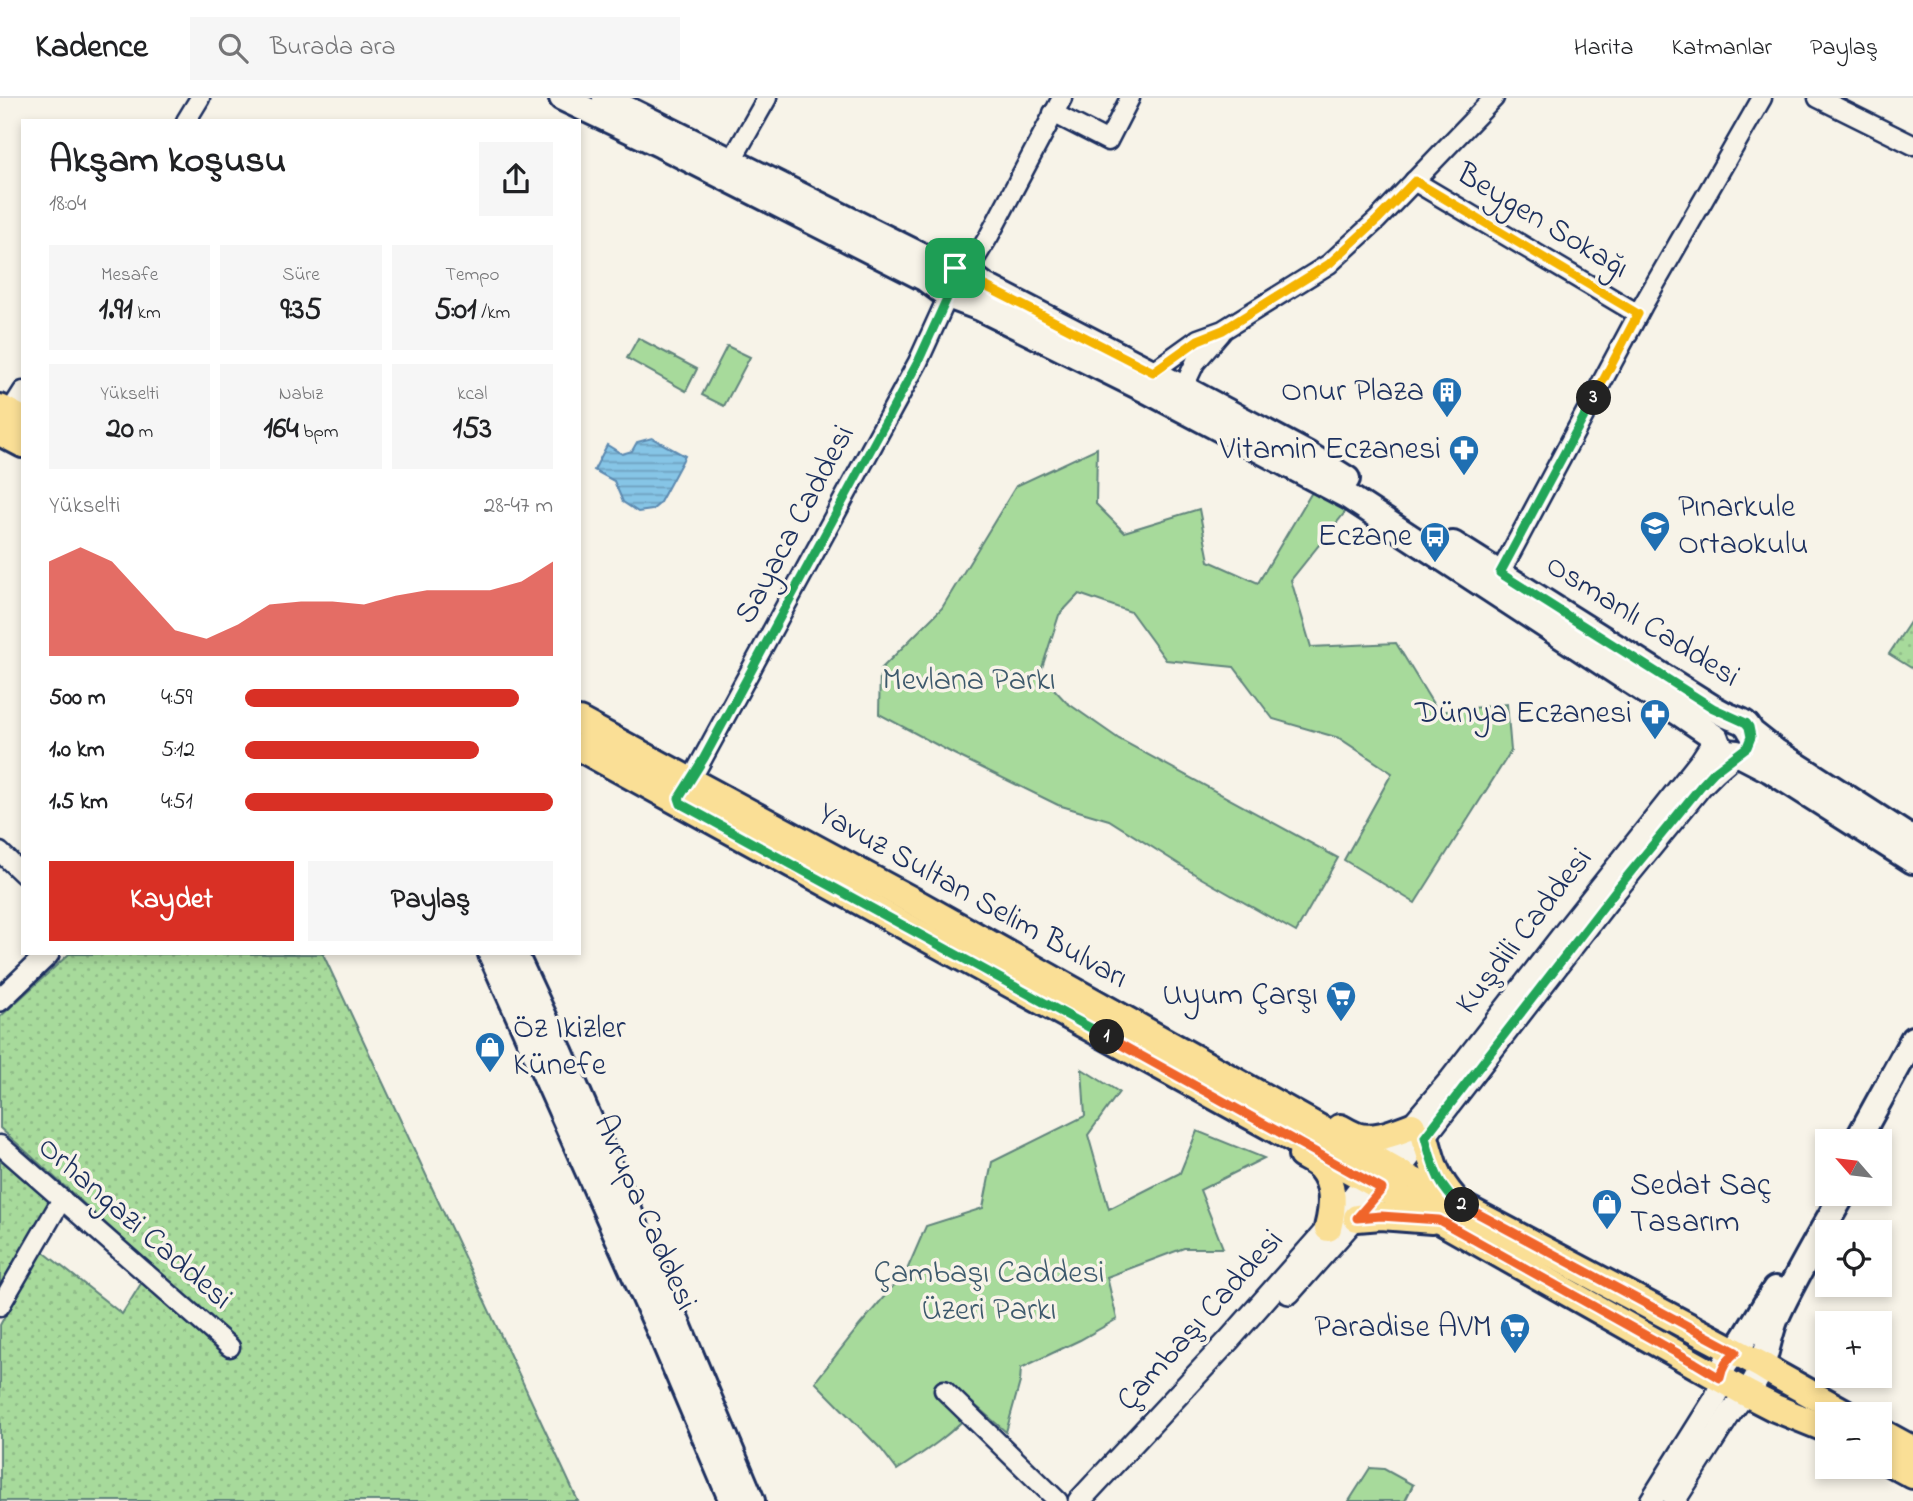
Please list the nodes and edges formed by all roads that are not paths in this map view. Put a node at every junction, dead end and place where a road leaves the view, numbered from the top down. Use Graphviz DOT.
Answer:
graph roads {
  1 [pos="200,98"];
  2 [pos="562,98"];
  3 [pos="605,98"];
  4 [pos="767,98"];
  5 [pos="1130,98"];
  6 [pos="1762,98"];
  7 [pos="1818,98"];
  8 [pos="1489,99"];
  9 [pos="1058,105"];
  10 [pos="187,119"];
  11 [pos="1913,145"];
  12 [pos="732,160"];
  13 [pos="1415,181"];
  14 [pos="965,272"];
  15 [pos="950,296"];
  16 [pos="1638,314"];
  17 [pos="1223,330"];
  18 [pos="1148,381"];
  19 [pos="1179,396"];
  20 [pos="11,413"];
  21 [pos="21,439"];
  22 [pos="1500,573"];
  23 [pos="581,722"];
  24 [pos="1740,734"];
  25 [pos="1716,738"];
  26 [pos="581,748"];
  27 [pos="694,796"];
  28 [pos="1913,840"];
  29 [pos="0,852"];
  30 [pos="1913,862"];
  31 [pos="21,872"];
  32 [pos="47,955"];
  33 [pos="491,955"];
  34 [pos="515,955"];
  35 [pos="0,1000"];
  36 [pos="1913,1039"];
  37 [pos="1487,1044"];
  38 [pos="1913,1064"];
  39 [pos="1295,1128"];
  40 [pos="1864,1129"];
  41 [pos="1878,1129"];
  42 [pos="1418,1132"];
  43 [pos="0,1145"];
  44 [pos="1382,1175"];
  45 [pos="62,1199"];
  46 [pos="1821,1206"];
  47 [pos="1837,1206"];
  48 [pos="1448,1212"];
  49 [pos="1357,1218"];
  50 [pos="1328,1228"];
  51 [pos="0,1306"];
  52 [pos="229,1348"];
  53 [pos="1736,1352"];
  54 [pos="1761,1364"];
  55 [pos="1720,1378"];
  56 [pos="944,1390"];
  57 [pos="1746,1393"];
  58 [pos="1825,1402"];
  59 [pos="1815,1424"];
  60 [pos="1892,1439"];
  61 [pos="1913,1450"];
  62 [pos="1892,1464"];
  63 [pos="1913,1475"];
  64 [pos="732,1501"];
  65 [pos="752,1501"];
  66 [pos="1058,1501"];
  67 [pos="1079,1501"];
  68 [pos="1098,1501"];
  69 [pos="1651,1501"];
  70 [pos="1674,1501"];
  1 -- 10 [label="street"];
  2 -- 15 [label="main road, Osmanlı Caddesi"];
  3 -- 12 [label="main road, Osmanlı Caddesi"];
  4 -- 12 [label="street"];
  5 -- 9 [label="street"];
  6 -- 16 [label="street"];
  7 -- 11 [label="street"];
  8 -- 13 [label="street"];
  9 -- 14 [label="street"];
  12 -- 14 [label="main road, Osmanlı Caddesi"];
  13 -- 16 [label="street, Beygen Sokağı"];
  13 -- 17 [label="street"];
  14 -- 15 [label="main road"];
  14 -- 18 [label="main road, Osmanlı Caddesi"];
  15 -- 18 [label="main road, Osmanlı Caddesi"];
  15 -- 27 [label="street, Sayaca Caddesi"];
  16 -- 22 [label="street"];
  17 -- 18 [label="street"];
  17 -- 19 [label="street"];
  18 -- 19 [label="main road, Osmanlı Caddesi"];
  19 -- 22 [label="main road, Osmanlı Caddesi"];
  19 -- 25 [label="main road, Osmanlı Caddesi"];
  20 -- 21 [label="main road"];
  22 -- 24 [label="main road, Osmanlı Caddesi"];
  23 -- 27 [label="main road, Yavuz Sultan Selim Bulvarı"];
  24 -- 25 [label="main road"];
  24 -- 28 [label="main road, Osmanlı Caddesi"];
  24 -- 30 [label="main road, Osmanlı Caddesi"];
  24 -- 37 [label="street, Kuşdili Caddesi"];
  25 -- 37 [label="street, Kuşdili Caddesi"];
  26 -- 27 [label="main road, Yavuz Sultan Selim Bulvarı"];
  27 -- 39 [label="main road, Yavuz Sultan Selim Bulvarı"];
  29 -- 31 [label="street"];
  32 -- 35 [label="street"];
  33 -- 64 [label="main road, Avrupa Caddesi"];
  34 -- 65 [label="main road, Avrupa Caddesi"];
  36 -- 40 [label="main road"];
  37 -- 42 [label="street, Kuşdili Caddesi"];
  38 -- 41 [label="main road"];
  39 -- 42 [label="main road"];
  39 -- 44 [label="main road, Yavuz Sultan Selim Bulvarı"];
  39 -- 50 [label="main road"];
  42 -- 44 [label="street, Kuşdili Caddesi"];
  42 -- 48 [label="main road"];
  43 -- 45 [label="street, Orhangazi Caddesi"];
  44 -- 48 [label="main road, Yavuz Sultan Selim Bulvarı"];
  44 -- 49 [label="street, Çambaşı Caddesi"];
  44 -- 50 [label="street, Çambaşı Caddesi"];
  45 -- 51 [label="street"];
  45 -- 52 [label="street, Orhangazi Caddesi"];
  46 -- 53 [label="main road"];
  47 -- 54 [label="main road"];
  48 -- 49 [label="main road"];
  48 -- 53 [label="main road, Yavuz Sultan Selim Bulvarı"];
  48 -- 55 [label="main road, Yavuz Sultan Selim Bulvarı"];
  49 -- 68 [label="street, Çambaşı Caddesi"];
  50 -- 67 [label="street, Çambaşı Caddesi"];
  53 -- 54 [label="main road, Yavuz Sultan Selim Bulvarı"];
  53 -- 55 [label="main road"];
  54 -- 57 [label="main road"];
  54 -- 58 [label="main road, Yavuz Sultan Selim Bulvarı"];
  55 -- 57 [label="main road, Yavuz Sultan Selim Bulvarı"];
  55 -- 69 [label="street"];
  56 -- 66 [label="street"];
  57 -- 59 [label="main road, Yavuz Sultan Selim Bulvarı"];
  57 -- 70 [label="street"];
  60 -- 61 [label="main road"];
  62 -- 63 [label="main road"];
}
